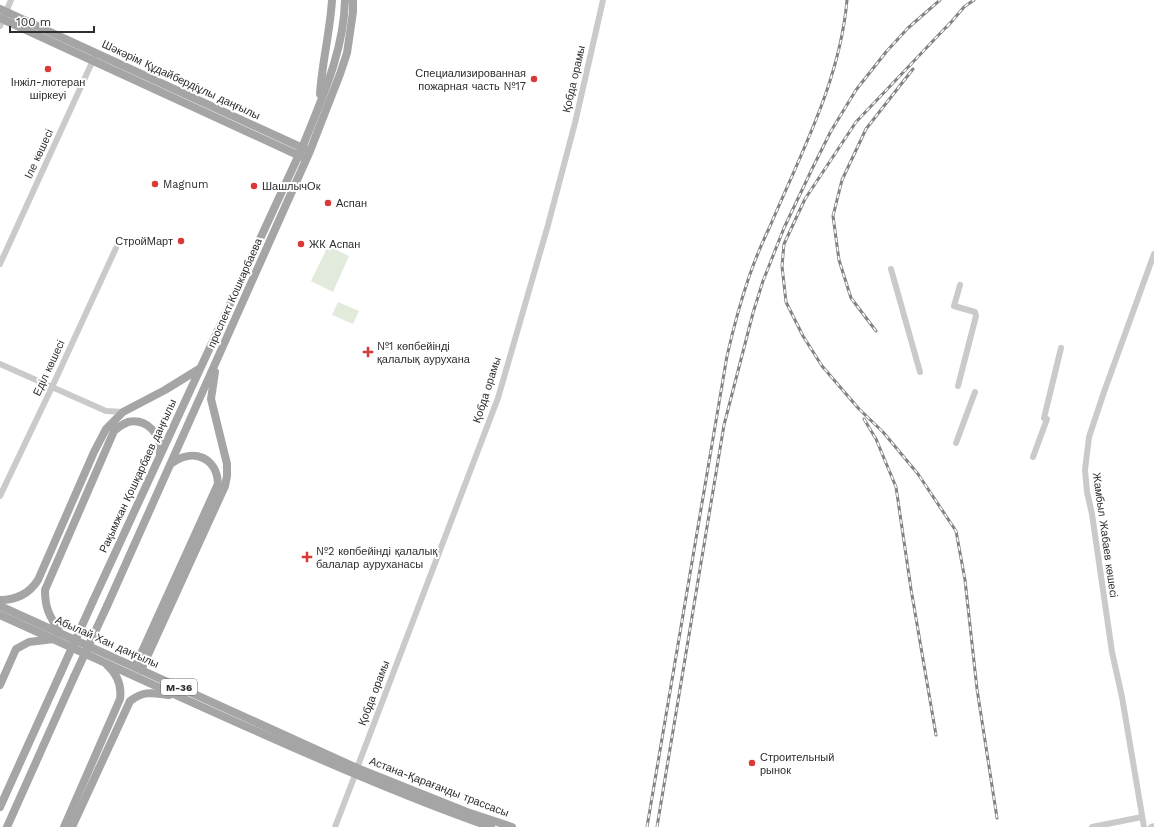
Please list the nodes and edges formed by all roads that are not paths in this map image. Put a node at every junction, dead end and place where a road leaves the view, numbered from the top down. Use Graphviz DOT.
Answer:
graph roads {
  1 [pos="11,0"];
  2 [pos="332,0"];
  3 [pos="345,0"];
  4 [pos="353,0"];
  5 [pos="603,0"];
  6 [pos="2,17"];
  7 [pos="95,57"];
  8 [pos="320,103"];
  9 [pos="304,154"];
  10 [pos="116,248"];
  11 [pos="1154,254"];
  12 [pos="0,264"];
  13 [pos="891,269"];
  14 [pos="960,285"];
  15 [pos="1061,348"];
  16 [pos="216,362"];
  17 [pos="0,364"];
  18 [pos="199,369"];
  19 [pos="920,372"];
  20 [pos="958,386"];
  21 [pos="52,387"];
  22 [pos="975,392"];
  23 [pos="123,412"];
  24 [pos="956,443"];
  25 [pos="1033,457"];
  26 [pos="158,459"];
  27 [pos="172,462"];
  28 [pos="0,496"];
  29 [pos="0,600"];
  30 [pos="0,606"];
  31 [pos="0,615"];
  32 [pos="57,636"];
  33 [pos="98,659"];
  34 [pos="138,669"];
  35 [pos="0,685"];
  36 [pos="180,697"];
  37 [pos="356,771"];
  38 [pos="0,807"];
  39 [pos="1142,817"];
  40 [pos="1154,826"];
  41 [pos="7,827"];
  42 [pos="64,827"];
  43 [pos="72,827"];
  44 [pos="335,827"];
  45 [pos="491,827"];
  46 [pos="512,827"];
  47 [pos="1092,827"];
  48 [pos="1144,827"];
  49 [pos="1151,827"];
  1 -- 6 [label="street"];
  2 -- 8 [label="main road"];
  3 -- 8 [label="main road, Рақымжан Қошқарбаев даңғылы"];
  4 -- 9 [label="main road, Рақымжан Қошқарбаев даңғылы"];
  5 -- 37 [label="street, Қобда орамы"];
  6 -- 7 [label="main road, Шәкәрім Құдайбердіұлы даңғылы"];
  7 -- 9 [label="main road, Шәкәрім Құдайбердіұлы даңғылы"];
  7 -- 12 [label="street, Іле көшесі"];
  8 -- 9 [label="main road, Рақымжан Қошқарбаев даңғылы"];
  9 -- 16 [label="main road, проспект Кошкарбаева"];
  9 -- 18 [label="main road, Рақымжан Қошқарбаев даңғылы"];
  10 -- 21 [label="street, Еділ көшесі"];
  11 -- 39 [label="street, Жамбыл Жабаев көшесі"];
  13 -- 19 [label="street"];
  14 -- 20 [label="street"];
  15 -- 25 [label="street"];
  16 -- 27 [label="main road, проспект Кошкарбаева"];
  16 -- 34 [label="main road"];
  17 -- 21 [label="street"];
  18 -- 23 [label="main road"];
  18 -- 26 [label="main road, Рақымжан Қошқарбаев даңғылы"];
  21 -- 23 [label="street"];
  21 -- 28 [label="street, Еділ көшесі"];
  22 -- 24 [label="street"];
  23 -- 29 [label="main road"];
  26 -- 32 [label="main road"];
  26 -- 38 [label="main road, Рақымжан Қошқарбаев даңғылы, bridge"];
  27 -- 34 [label="main road"];
  27 -- 41 [label="main road, bridge"];
  30 -- 32 [label="main road, Абылай Хан даңғылы / M-36"];
  31 -- 32 [label="main road, Абылай Хан даңғылы / M-36"];
  32 -- 33 [label="main road, Абылай Хан даңғылы / M-36"];
  32 -- 34 [label="main road, Абылай Хан даңғылы / M-36"];
  32 -- 35 [label="main road"];
  33 -- 36 [label="main road, Абылай Хан даңғылы / M-36"];
  33 -- 42 [label="main road"];
  34 -- 37 [label="main road, Абылай Хан даңғылы / M-36"];
  36 -- 37 [label="main road, Абылай Хан даңғылы / M-36"];
  36 -- 43 [label="main road"];
  37 -- 44 [label="street, Қобда орамы"];
  37 -- 45 [label="main road, Астана-Қарағанды трассасы / M-36"];
  37 -- 46 [label="main road, Астана-Қарағанды трассасы / M-36"];
  39 -- 47 [label="street"];
  39 -- 48 [label="street, Жамбыл Жабаев көшесі"];
  40 -- 49 [label="street"];
}
